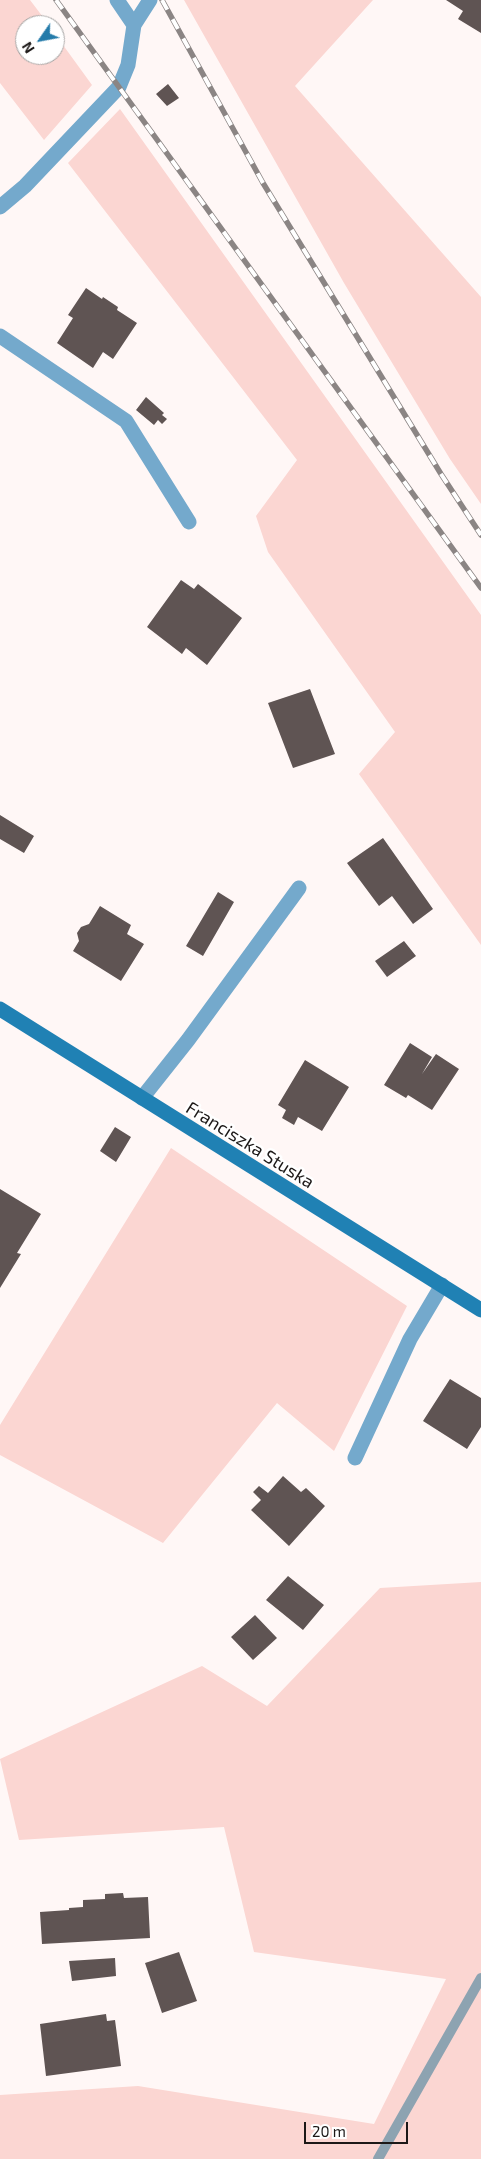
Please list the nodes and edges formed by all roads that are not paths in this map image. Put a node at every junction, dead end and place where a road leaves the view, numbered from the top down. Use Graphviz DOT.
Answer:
graph roads {
  1 [pos="117,0"];
  2 [pos="150,0"];
  3 [pos="134,25"];
  4 [pos="0,207"];
  5 [pos="0,336"];
  6 [pos="189,522"];
  7 [pos="299,888"];
  8 [pos="0,1009"];
  9 [pos="142,1098"];
  10 [pos="442,1286"];
  11 [pos="481,1310"];
  12 [pos="355,1458"];
  1 -- 3 [label="street"];
  2 -- 3 [label="street"];
  3 -- 4 [label="street"];
  5 -- 6 [label="street"];
  7 -- 9 [label="street"];
  8 -- 9 [label="street, Franciszka Stuska"];
  9 -- 10 [label="street, Franciszka Stuska"];
  10 -- 11 [label="street, Franciszka Stuska"];
  10 -- 12 [label="street"];
}
